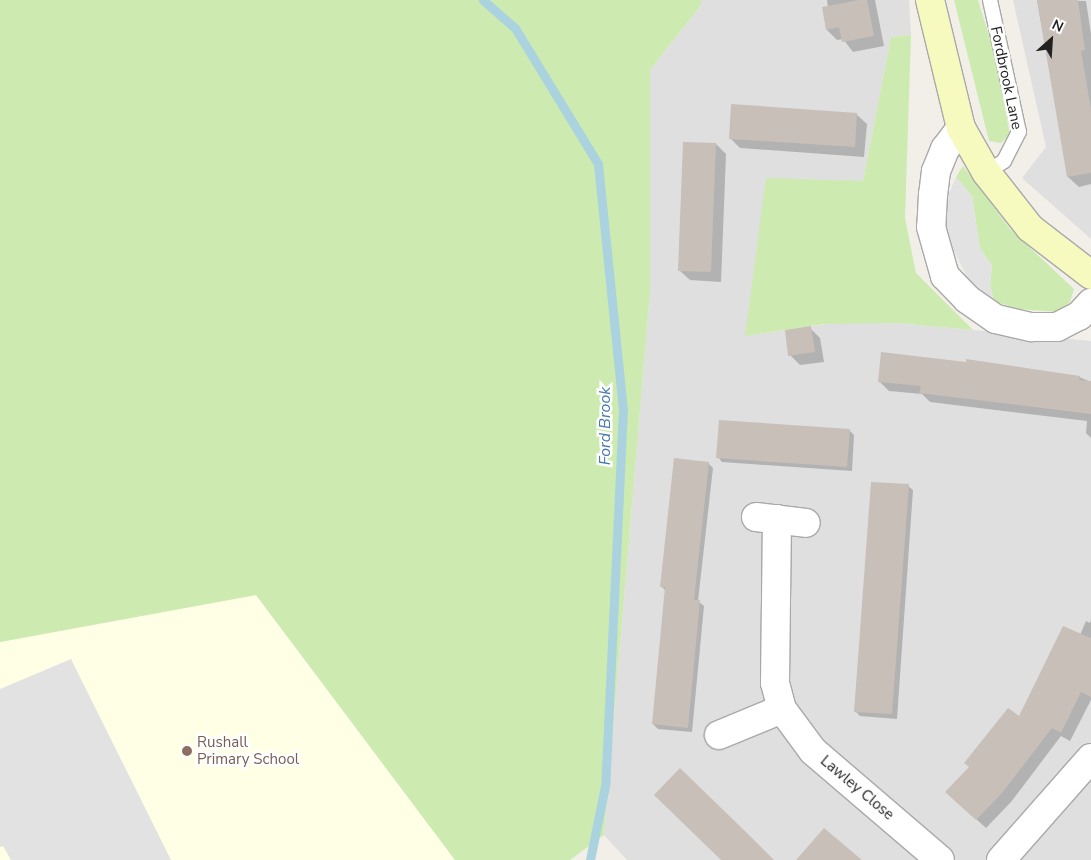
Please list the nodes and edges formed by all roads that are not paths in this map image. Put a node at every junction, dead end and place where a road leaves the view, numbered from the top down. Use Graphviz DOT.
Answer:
graph roads {
  1 [pos="930,0"];
  2 [pos="990,0"];
  3 [pos="961,128"];
  4 [pos="986,172"];
  5 [pos="1091,275"];
  6 [pos="1091,303"];
  7 [pos="806,523"];
  8 [pos="782,709"];
  9 [pos="719,735"];
  10 [pos="1091,758"];
  11 [pos="940,860"];
  12 [pos="1001,860"];
  1 -- 3 [label="street"];
  2 -- 4 [label="lane, Fordbrook Lane"];
  3 -- 4 [label="street"];
  3 -- 6 [label="street"];
  4 -- 5 [label="street"];
  7 -- 8 [label="street, Lawley Close"];
  8 -- 9 [label="street"];
  8 -- 11 [label="street, Lawley Close"];
  10 -- 12 [label="street"];
}
